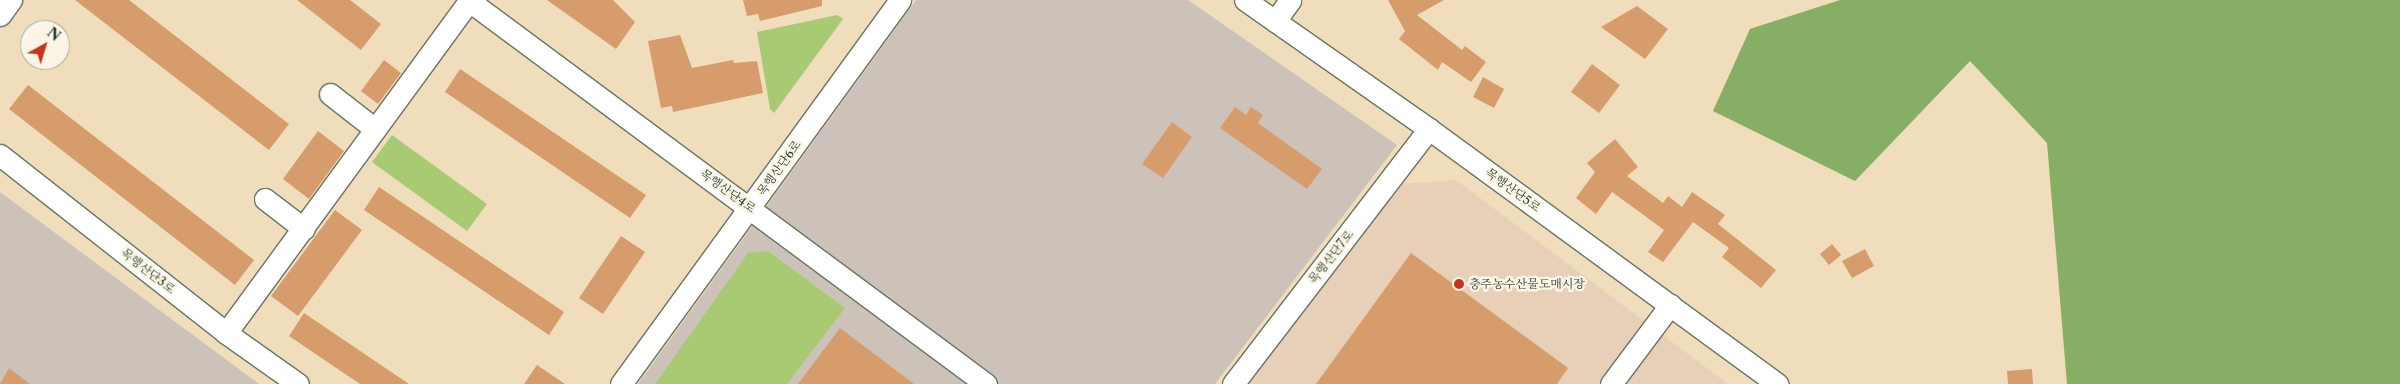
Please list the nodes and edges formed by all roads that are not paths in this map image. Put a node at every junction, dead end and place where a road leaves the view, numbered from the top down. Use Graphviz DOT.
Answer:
graph roads {
  1 [pos="11,0"];
  2 [pos="469,0"];
  3 [pos="900,0"];
  4 [pos="1245,0"];
  5 [pos="1290,0"];
  6 [pos="0,14"];
  7 [pos="1275,21"];
  8 [pos="330,94"];
  9 [pos="375,129"];
  10 [pos="1428,129"];
  11 [pos="0,155"];
  12 [pos="265,199"];
  13 [pos="750,208"];
  14 [pos="304,229"];
  15 [pos="1670,305"];
  16 [pos="226,333"];
  17 [pos="298,384"];
  18 [pos="621,384"];
  19 [pos="986,384"];
  20 [pos="1233,384"];
  21 [pos="1611,384"];
  22 [pos="1778,384"];
  1 -- 6 [label="street"];
  2 -- 9 [label="street"];
  2 -- 13 [label="street, 목행산단4로"];
  3 -- 13 [label="street, 목행산단6로"];
  4 -- 7 [label="street, 목행산단5로"];
  5 -- 7 [label="street"];
  7 -- 10 [label="street, 목행산단5로"];
  8 -- 9 [label="street"];
  9 -- 14 [label="street"];
  10 -- 15 [label="street, 목행산단5로"];
  10 -- 20 [label="street, 목행산단7로"];
  11 -- 16 [label="street, 목행산단3로"];
  12 -- 14 [label="street"];
  13 -- 18 [label="street, 목행산단6로"];
  13 -- 19 [label="street, 목행산단4로"];
  14 -- 16 [label="street"];
  15 -- 21 [label="street"];
  15 -- 22 [label="street, 목행산단5로"];
  16 -- 17 [label="street, 목행산단3로"];
}
